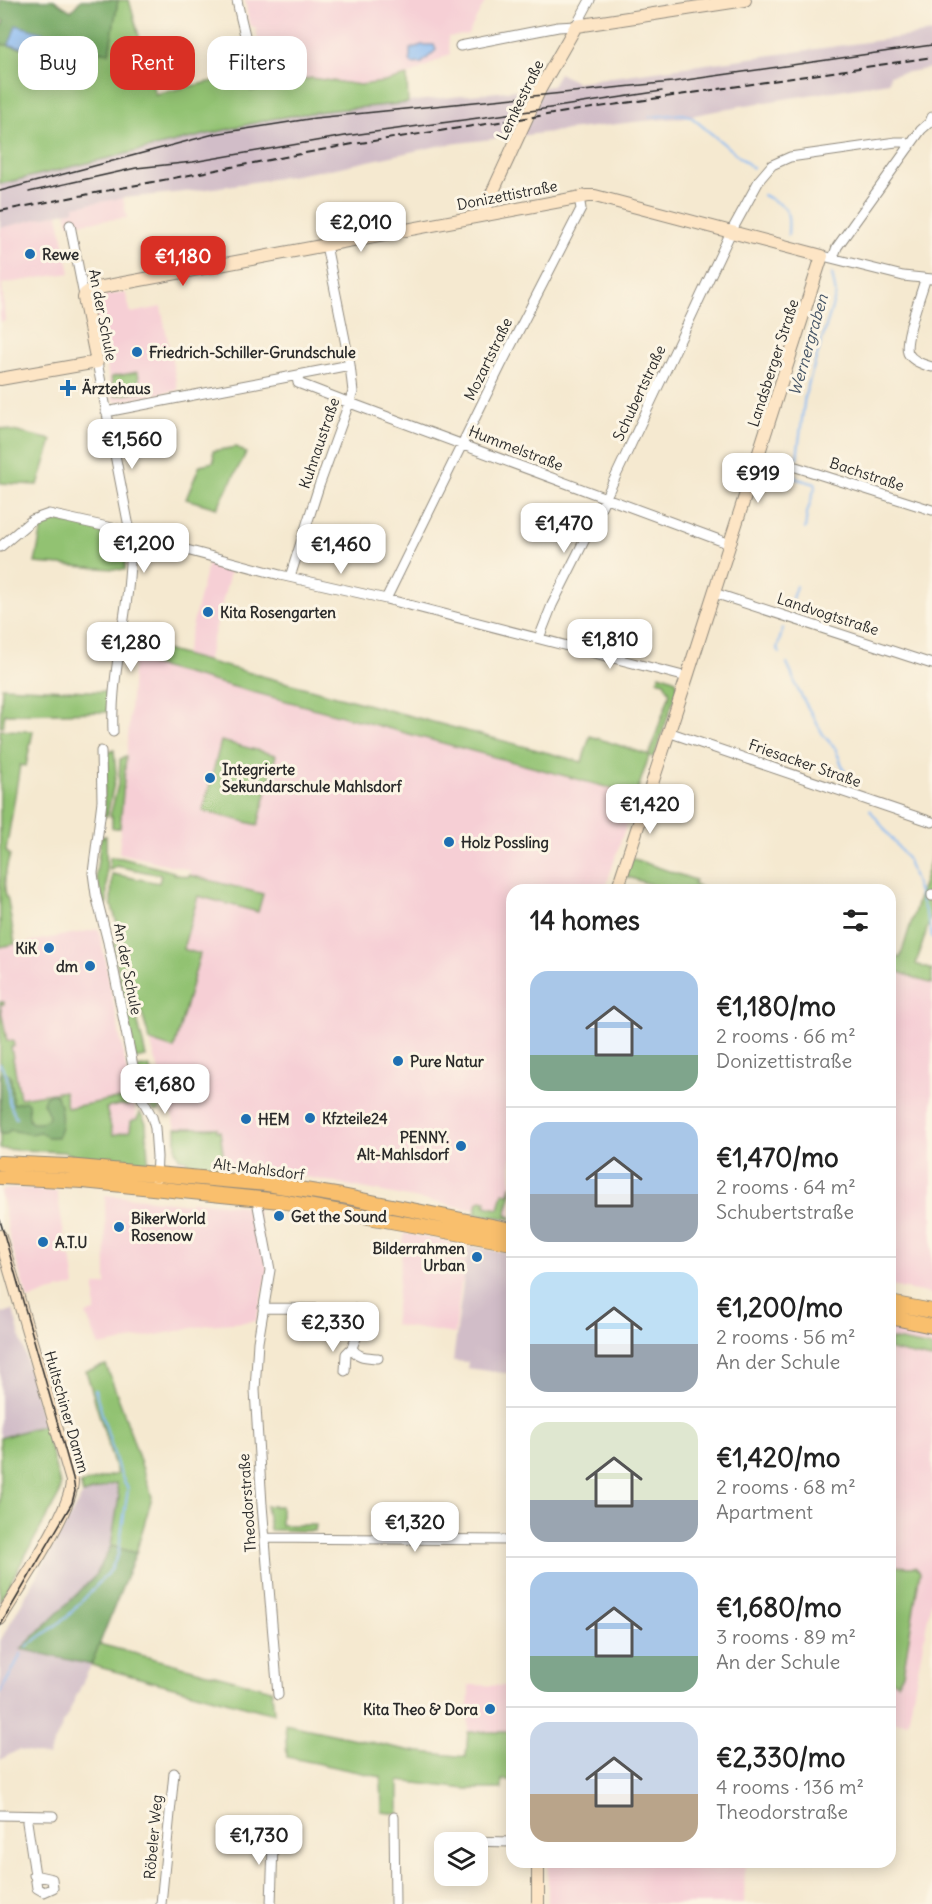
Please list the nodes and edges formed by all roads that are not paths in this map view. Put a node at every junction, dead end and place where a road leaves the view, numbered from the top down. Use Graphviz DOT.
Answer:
graph roads {
  1 [pos="237,0"];
  2 [pos="590,0"];
  3 [pos="745,0"];
  4 [pos="576,26"];
  5 [pos="245,36"];
  6 [pos="460,46"];
  7 [pos="931,120"];
  8 [pos="910,146"];
  9 [pos="579,197"];
  10 [pos="482,215"];
  11 [pos="70,225"];
  12 [pos="731,232"];
  13 [pos="326,245"];
  14 [pos="828,257"];
  15 [pos="929,280"];
  16 [pos="85,294"];
  17 [pos="97,362"];
  18 [pos="350,365"];
  19 [pos="932,367"];
  20 [pos="297,377"];
  21 [pos="0,379"];
  22 [pos="349,402"];
  23 [pos="106,412"];
  24 [pos="464,444"];
  25 [pos="758,455"];
  26 [pos="605,499"];
  27 [pos="932,510"];
  28 [pos="130,532"];
  29 [pos="730,544"];
  30 [pos="0,547"];
  31 [pos="291,578"];
  32 [pos="714,593"];
  33 [pos="386,599"];
  34 [pos="539,638"];
  35 [pos="932,664"];
  36 [pos="687,677"];
  37 [pos="112,732"];
  38 [pos="668,732"];
  39 [pos="100,751"];
  40 [pos="932,822"];
  41 [pos="618,884"];
  42 [pos="0,1162"];
  43 [pos="0,1177"];
  44 [pos="156,1182"];
  45 [pos="259,1198"];
  46 [pos="506,1229"];
  47 [pos="0,1236"];
  48 [pos="506,1242"];
  49 [pos="896,1304"];
  50 [pos="263,1308"];
  51 [pos="932,1311"];
  52 [pos="896,1318"];
  53 [pos="932,1326"];
  54 [pos="352,1348"];
  55 [pos="378,1358"];
  56 [pos="345,1371"];
  57 [pos="265,1539"];
  58 [pos="506,1540"];
  59 [pos="0,1619"];
  60 [pos="278,1695"];
  61 [pos="174,1773"];
  62 [pos="0,1815"];
  63 [pos="53,1816"];
  64 [pos="28,1817"];
  65 [pos="394,1817"];
  66 [pos="276,1833"];
  67 [pos="488,1841"];
  68 [pos="506,1842"];
  69 [pos="538,1868"];
  70 [pos="34,1875"];
  71 [pos="161,1904"];
  72 [pos="271,1904"];
  73 [pos="396,1904"];
  74 [pos="538,1904"];
  1 -- 5 [label="street"];
  2 -- 4 [label="street, Lemkestraße"];
  3 -- 4 [label="street"];
  4 -- 6 [label="street"];
  4 -- 10 [label="street, Lemkestraße"];
  7 -- 8 [label="street, Landsberger Straße"];
  8 -- 12 [label="street, Schubertstraße"];
  8 -- 14 [label="street, Landsberger Straße"];
  9 -- 10 [label="street, Donizettistraße"];
  9 -- 12 [label="street, Donizettistraße"];
  9 -- 24 [label="street, Mozartstraße"];
  10 -- 13 [label="street, Donizettistraße"];
  11 -- 16 [label="street, An der Schule"];
  12 -- 14 [label="street, Donizettistraße"];
  12 -- 26 [label="street, Schubertstraße"];
  13 -- 16 [label="street, Donizettistraße"];
  13 -- 18 [label="street, Kuhnaustraße"];
  14 -- 15 [label="street, Donizettistraße"];
  14 -- 25 [label="street, Landsberger Straße"];
  15 -- 19 [label="street"];
  16 -- 17 [label="street, An der Schule"];
  17 -- 21 [label="street"];
  17 -- 23 [label="street, An der Schule"];
  18 -- 20 [label="street"];
  18 -- 22 [label="street, Kuhnaustraße"];
  20 -- 22 [label="street, Hummelstraße"];
  20 -- 23 [label="street"];
  22 -- 24 [label="street, Hummelstraße"];
  22 -- 31 [label="street, Kuhnaustraße"];
  23 -- 28 [label="street, An der Schule"];
  24 -- 26 [label="street, Hummelstraße"];
  24 -- 33 [label="street, Mozartstraße"];
  25 -- 27 [label="street, Bachstraße"];
  25 -- 29 [label="street, Landsberger Straße"];
  26 -- 29 [label="street, Hummelstraße"];
  26 -- 34 [label="street, Schubertstraße"];
  28 -- 30 [label="street"];
  28 -- 31 [label="street"];
  28 -- 37 [label="street, An der Schule"];
  29 -- 32 [label="street, Landsberger Straße"];
  31 -- 33 [label="street"];
  32 -- 35 [label="street, Landvogtstraße"];
  32 -- 36 [label="street, Landsberger Straße"];
  33 -- 34 [label="street"];
  34 -- 36 [label="street"];
  36 -- 38 [label="street, Landsberger Straße"];
  38 -- 40 [label="street, Friesacker Straße"];
  38 -- 41 [label="street, Landsberger Straße"];
  39 -- 44 [label="street, An der Schule"];
  42 -- 44 [label="main road, Alt-Mahlsdorf"];
  43 -- 44 [label="main road, Alt-Mahlsdorf"];
  44 -- 45 [label="main road, Alt-Mahlsdorf"];
  44 -- 46 [label="main road, Alt-Mahlsdorf"];
  45 -- 48 [label="main road, Alt-Mahlsdorf"];
  45 -- 50 [label="street, Theodorstraße"];
  47 -- 59 [label="street, Hultschiner Damm"];
  49 -- 51 [label="main road"];
  50 -- 54 [label="street"];
  50 -- 57 [label="street, Theodorstraße"];
  52 -- 53 [label="main road"];
  54 -- 55 [label="street"];
  54 -- 56 [label="street"];
  57 -- 58 [label="street"];
  57 -- 60 [label="street, Theodorstraße"];
  61 -- 71 [label="street, Röbeler Weg"];
  62 -- 64 [label="street"];
  63 -- 64 [label="street"];
  64 -- 70 [label="street"];
  65 -- 73 [label="street"];
  66 -- 72 [label="street"];
  67 -- 68 [label="street"];
  69 -- 74 [label="street"];
}
